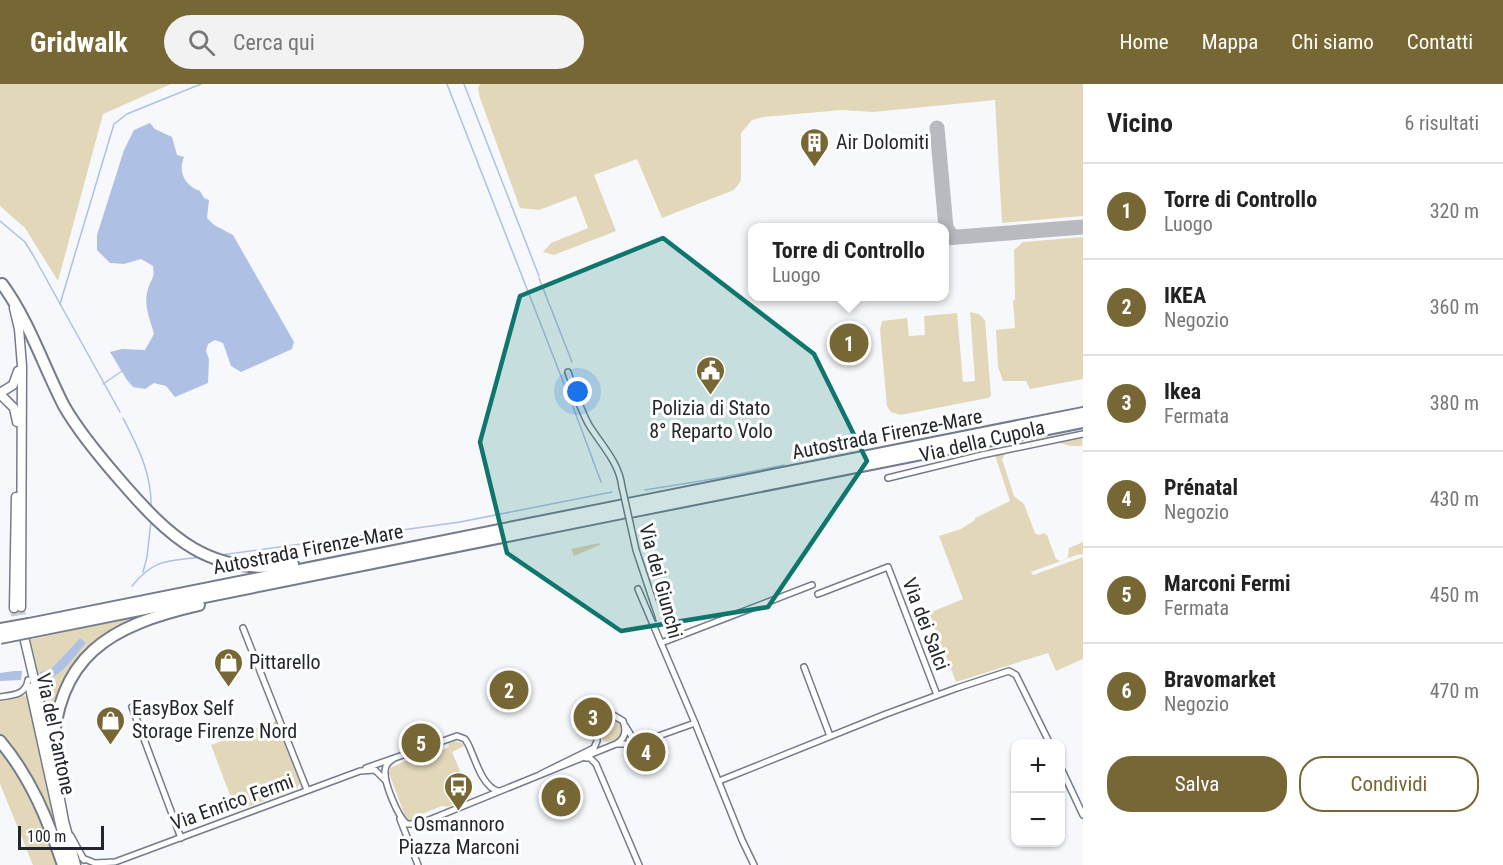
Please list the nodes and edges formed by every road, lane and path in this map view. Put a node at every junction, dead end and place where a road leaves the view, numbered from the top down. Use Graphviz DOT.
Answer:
graph roads {
  1 [pos="1,282"];
  2 [pos="20,347"];
  3 [pos="568,372"];
  4 [pos="0,394"];
  5 [pos="1083,413"];
  6 [pos="1083,422"];
  7 [pos="1083,434"];
  8 [pos="888,478"];
  9 [pos="626,508"];
  10 [pos="430,543"];
  11 [pos="291,579"];
  12 [pos="812,585"];
  13 [pos="638,589"];
  14 [pos="818,594"];
  15 [pos="654,625"];
  16 [pos="243,628"];
  17 [pos="0,629"];
  18 [pos="26,635"];
  19 [pos="0,638"];
  20 [pos="661,643"];
  21 [pos="804,667"];
  22 [pos="28,680"];
  23 [pos="937,695"];
  24 [pos="0,697"];
  25 [pos="132,707"];
  26 [pos="623,723"];
  27 [pos="695,723"];
  28 [pos="830,736"];
  29 [pos="597,737"];
  30 [pos="1048,739"];
  31 [pos="0,741"];
  32 [pos="641,741"];
  33 [pos="612,745"];
  34 [pos="603,749"];
  35 [pos="52,756"];
  36 [pos="584,758"];
  37 [pos="393,759"];
  38 [pos="596,764"];
  39 [pos="360,771"];
  40 [pos="541,774"];
  41 [pos="1065,776"];
  42 [pos="485,781"];
  43 [pos="719,781"];
  44 [pos="387,783"];
  45 [pos="307,790"];
  46 [pos="498,791"];
  47 [pos="478,800"];
  48 [pos="399,814"];
  49 [pos="1083,814"];
  50 [pos="64,821"];
  51 [pos="419,824"];
  52 [pos="181,838"];
  53 [pos="409,843"];
  54 [pos="82,858"];
  55 [pos="112,863"];
  56 [pos="63,865"];
  57 [pos="69,865"];
  58 [pos="76,865"];
  59 [pos="89,865"];
  60 [pos="418,865"];
  61 [pos="639,865"];
  62 [pos="754,865"];
  1 -- 2 [label="main road"];
  1 -- 10 [label="highway"];
  2 -- 4 [label="main road"];
  2 -- 4 [label="main road"];
  3 -- 15 [label="street, Via dei Giunchi, bridge"];
  5 -- 9 [label="highway, Autostrada Firenze-Mare"];
  6 -- 9 [label="highway, Autostrada Firenze-Mare"];
  7 -- 8 [label="street, Via della Cupola"];
  9 -- 10 [label="highway, Autostrada Firenze-Mare"];
  9 -- 11 [label="highway, Autostrada Firenze-Mare"];
  10 -- 18 [label="highway, Autostrada Firenze-Mare"];
  11 -- 18 [label="highway, Autostrada Firenze-Mare"];
  11 -- 35 [label="highway"];
  12 -- 20 [label="street"];
  13 -- 15 [label="street"];
  14 -- 23 [label="street, Via dei Salci"];
  15 -- 20 [label="street, Via dei Giunchi"];
  16 -- 45 [label="street"];
  17 -- 18 [label="highway, Autostrada Firenze-Mare, bridge"];
  18 -- 19 [label="highway, Autostrada Firenze-Mare, bridge"];
  18 -- 22 [label="main road, Via del Cantone"];
  18 -- 35 [label="main road, Via del Cantone"];
  20 -- 27 [label="street, Via dei Giunchi"];
  21 -- 28 [label="street"];
  22 -- 24 [label="street"];
  22 -- 57 [label="main road, Via del Cantone"];
  23 -- 28 [label="street"];
  23 -- 30 [label="street"];
  25 -- 52 [label="street"];
  26 -- 29 [label="street"];
  26 -- 32 [label="street"];
  26 -- 33 [label="street"];
  27 -- 32 [label="street"];
  27 -- 43 [label="street, Via dei Giunchi"];
  28 -- 43 [label="street"];
  29 -- 33 [label="street"];
  29 -- 40 [label="street"];
  31 -- 56 [label="highway"];
  32 -- 33 [label="street"];
  33 -- 34 [label="street"];
  34 -- 36 [label="street"];
  34 -- 38 [label="street"];
  35 -- 50 [label="main road, Via del Cantone"];
  36 -- 38 [label="street"];
  36 -- 40 [label="street"];
  37 -- 39 [label="street, Via Enrico Fermi"];
  37 -- 42 [label="street"];
  37 -- 44 [label="street"];
  38 -- 61 [label="street"];
  39 -- 44 [label="street"];
  39 -- 45 [label="street, Via Enrico Fermi"];
  40 -- 46 [label="street"];
  41 -- 49 [label="street"];
  42 -- 46 [label="street"];
  42 -- 47 [label="street"];
  43 -- 62 [label="street, Via dei Giunchi"];
  44 -- 48 [label="street"];
  45 -- 52 [label="street, Via Enrico Fermi"];
  46 -- 47 [label="street"];
  47 -- 51 [label="street"];
  48 -- 51 [label="street"];
  48 -- 53 [label="street"];
  50 -- 54 [label="street, Via del Cantone"];
  50 -- 58 [label="main road, Via del Cantone"];
  51 -- 53 [label="street"];
  52 -- 55 [label="street, Via Enrico Fermi"];
  53 -- 60 [label="street"];
  54 -- 55 [label="street, Via Enrico Fermi"];
  54 -- 59 [label="street, Via del Cantone"];
}
